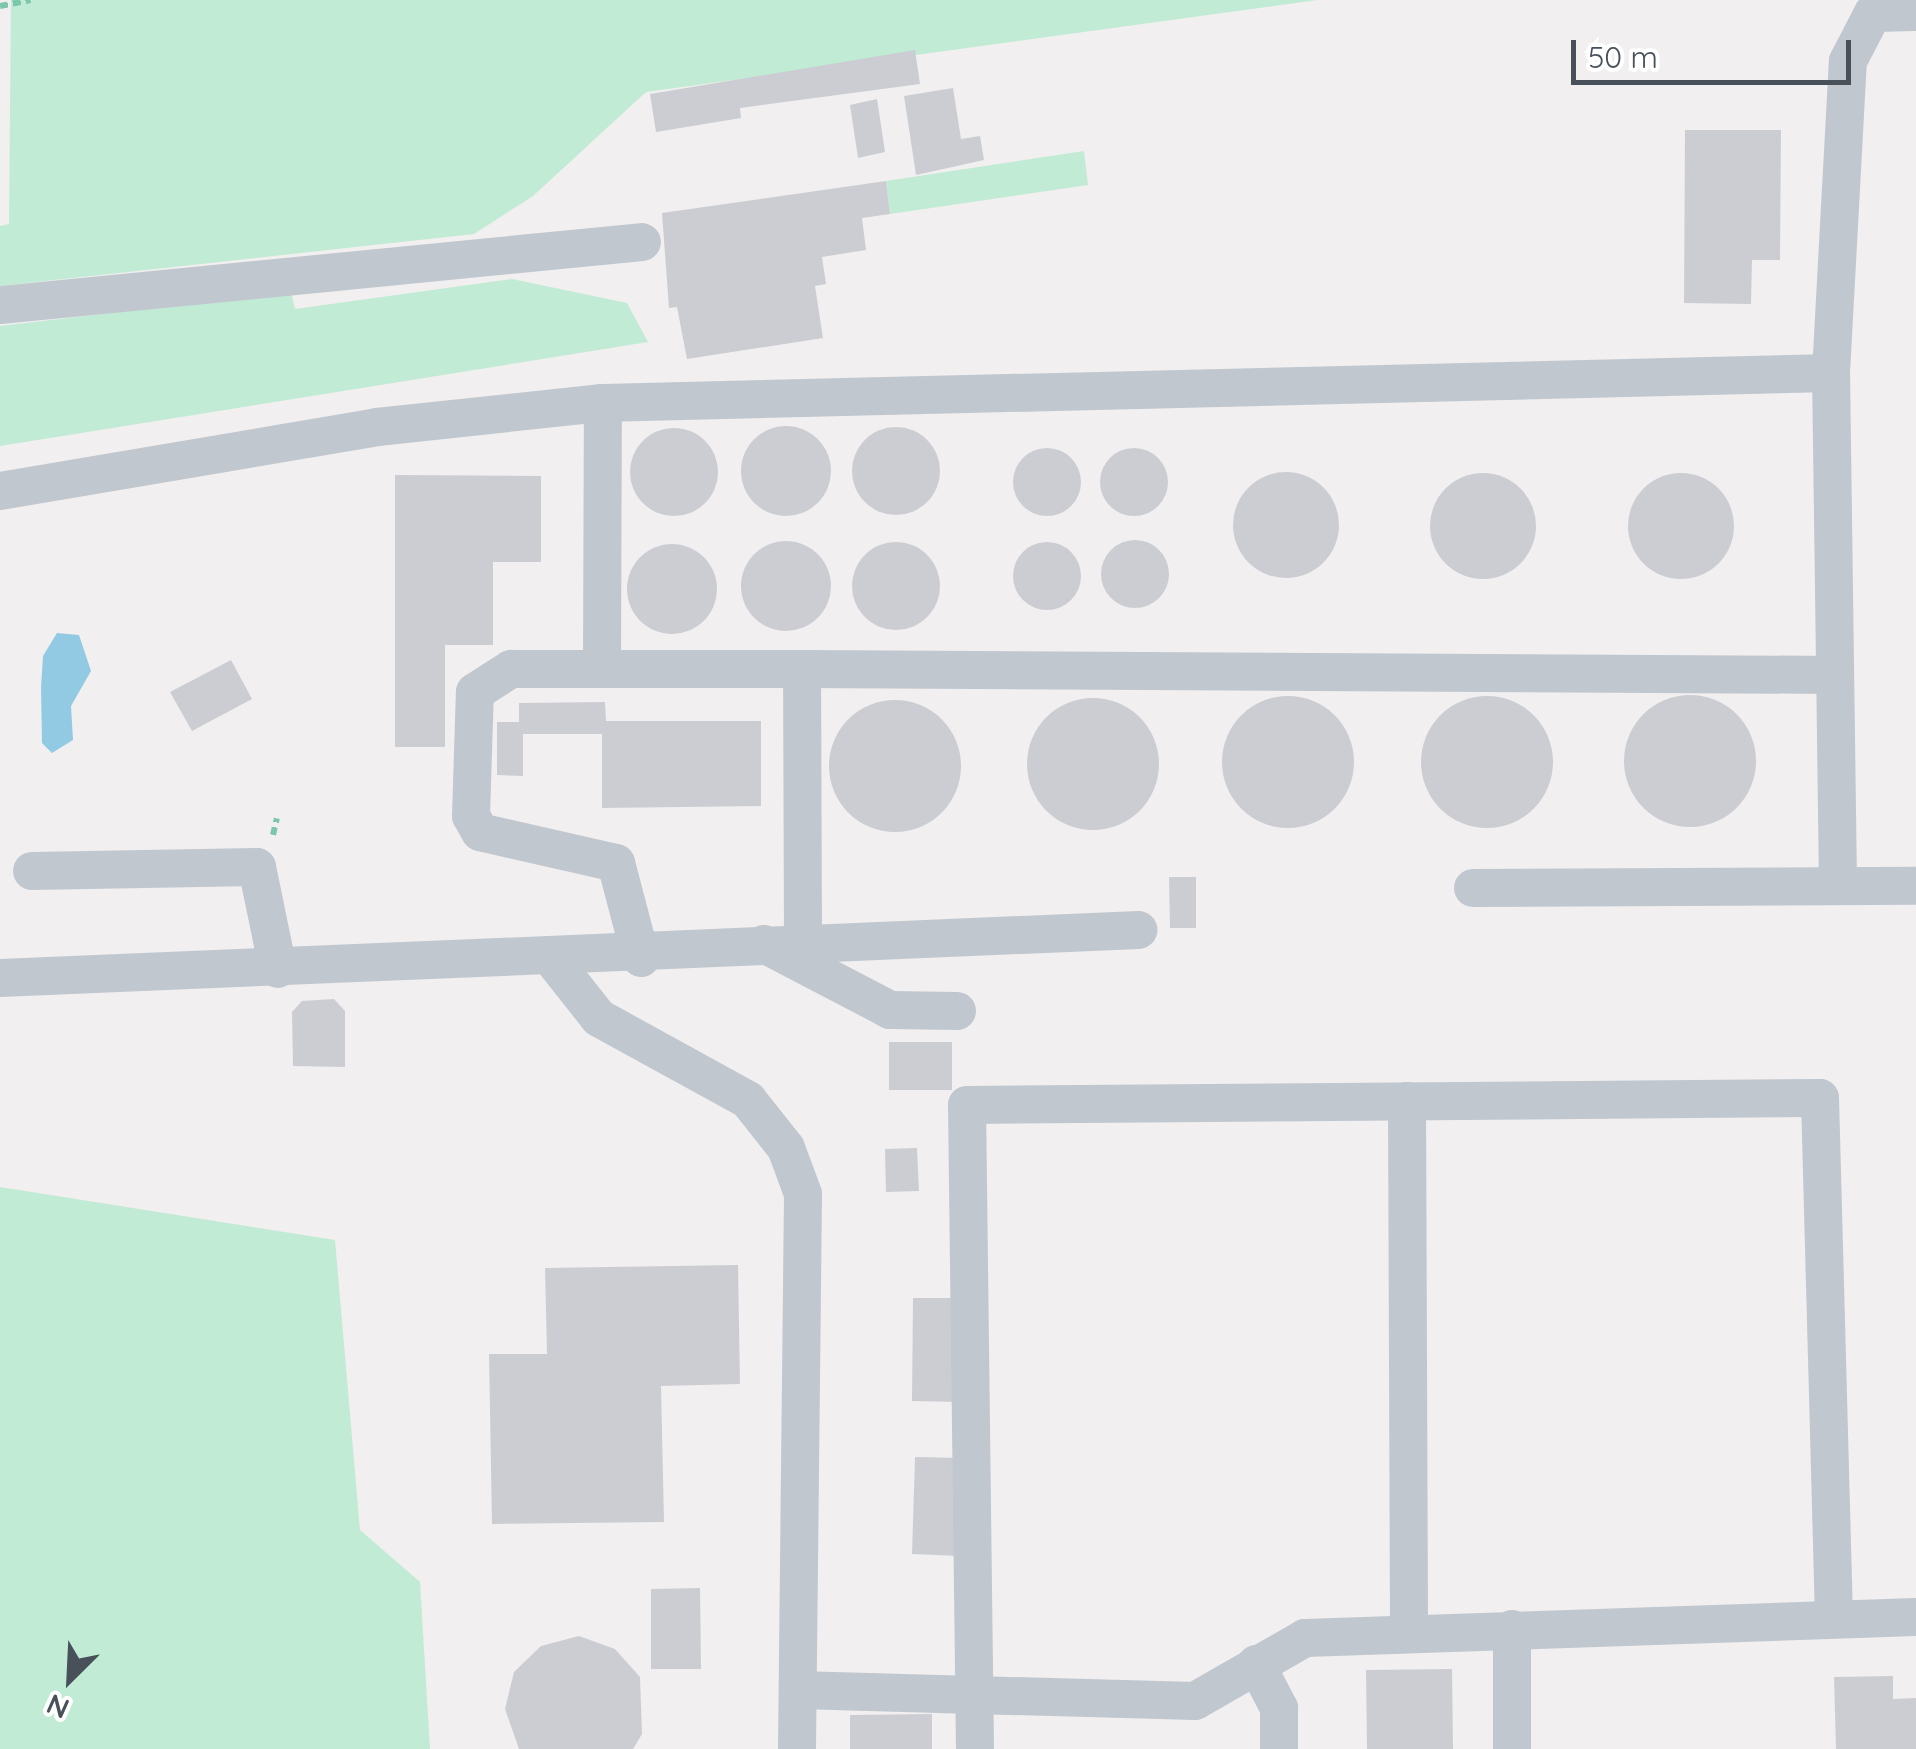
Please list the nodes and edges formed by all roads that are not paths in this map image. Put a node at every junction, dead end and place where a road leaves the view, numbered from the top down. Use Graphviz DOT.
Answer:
graph roads {
  1 [pos="1916,12"];
  2 [pos="642,242"];
  3 [pos="0,305"];
  4 [pos="1831,374"];
  5 [pos="603,403"];
  6 [pos="0,491"];
  7 [pos="602,664"];
  8 [pos="802,669"];
  9 [pos="1833,675"];
  10 [pos="32,871"];
  11 [pos="1838,884"];
  12 [pos="1916,886"];
  13 [pos="1473,888"];
  14 [pos="1138,930"];
  15 [pos="803,940"];
  16 [pos="764,944"];
  17 [pos="549,955"];
  18 [pos="641,958"];
  19 [pos="278,970"];
  20 [pos="0,978"];
  21 [pos="957,1010"];
  22 [pos="1407,1101"];
  23 [pos="1916,1617"];
  24 [pos="1834,1618"];
  25 [pos="1512,1629"];
  26 [pos="1410,1631"];
  27 [pos="1256,1664"];
  28 [pos="798,1690"];
  29 [pos="976,1696"];
  30 [pos="797,1749"];
  31 [pos="975,1749"];
  32 [pos="1279,1749"];
  33 [pos="1512,1749"];
  1 -- 4 [label="lane"];
  2 -- 3 [label="lane"];
  4 -- 5 [label="lane"];
  4 -- 9 [label="lane"];
  5 -- 6 [label="lane"];
  5 -- 7 [label="lane"];
  7 -- 8 [label="lane"];
  7 -- 18 [label="lane"];
  8 -- 9 [label="lane"];
  8 -- 15 [label="lane"];
  9 -- 11 [label="lane"];
  10 -- 19 [label="lane"];
  11 -- 12 [label="lane"];
  11 -- 13 [label="lane"];
  14 -- 15 [label="lane"];
  15 -- 16 [label="lane"];
  16 -- 18 [label="lane"];
  16 -- 21 [label="lane"];
  17 -- 18 [label="lane"];
  17 -- 19 [label="lane"];
  17 -- 28 [label="lane"];
  19 -- 20 [label="lane"];
  22 -- 24 [label="lane"];
  22 -- 26 [label="lane"];
  22 -- 29 [label="lane"];
  23 -- 24 [label="lane"];
  24 -- 25 [label="lane"];
  25 -- 26 [label="lane"];
  25 -- 33 [label="lane"];
  26 -- 27 [label="lane"];
  27 -- 29 [label="lane"];
  27 -- 32 [label="lane"];
  28 -- 29 [label="lane"];
  28 -- 30 [label="lane"];
  29 -- 31 [label="lane"];
}
